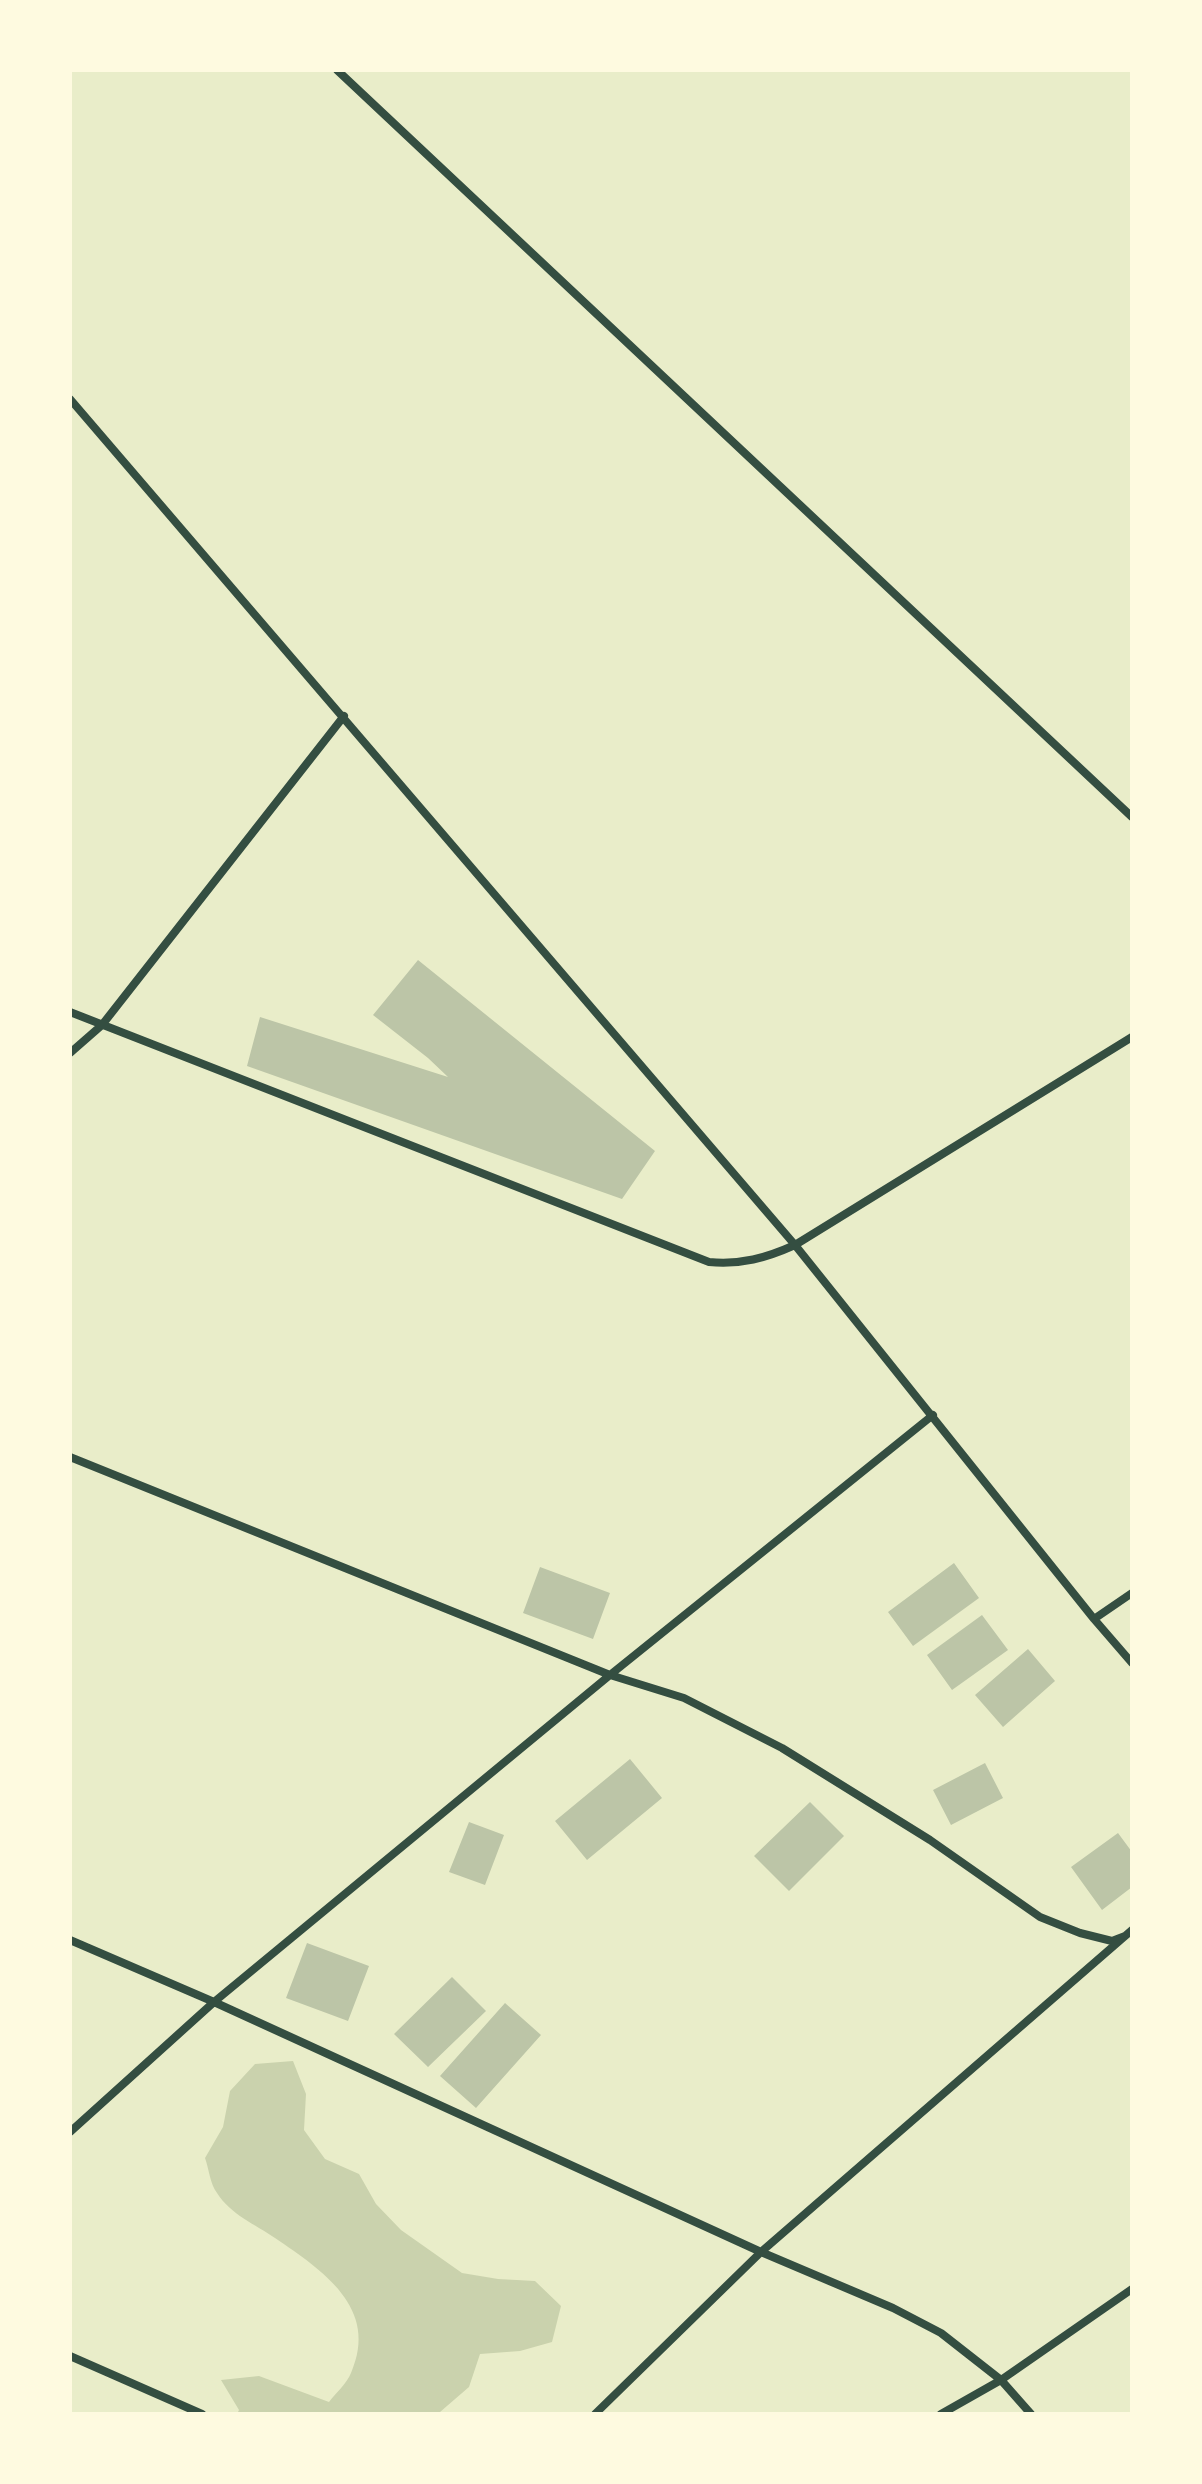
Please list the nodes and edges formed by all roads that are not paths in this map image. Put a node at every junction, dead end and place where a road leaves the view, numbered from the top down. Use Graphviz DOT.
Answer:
graph roads {
  1 [pos="337,70"];
  2 [pos="70,399"];
  3 [pos="344,716"];
  4 [pos="1132,817"];
  5 [pos="70,1012"];
  6 [pos="102,1025"];
  7 [pos="1132,1037"];
  8 [pos="70,1053"];
  9 [pos="795,1245"];
  10 [pos="933,1415"];
  11 [pos="70,1457"];
  12 [pos="1132,1593"];
  13 [pos="1094,1619"];
  14 [pos="1132,1663"];
  15 [pos="610,1675"];
  16 [pos="1128,1933"];
  17 [pos="70,1940"];
  18 [pos="214,2002"];
  19 [pos="70,2132"];
  20 [pos="761,2252"];
  21 [pos="1132,2289"];
  22 [pos="70,2356"];
  23 [pos="1001,2380"];
  24 [pos="202,2414"];
  25 [pos="595,2414"];
  26 [pos="941,2414"];
  27 [pos="1031,2414"];
  1 -- 4 [label="street"];
  2 -- 3 [label="street"];
  3 -- 6 [label="street"];
  3 -- 9 [label="street"];
  5 -- 6 [label="street"];
  6 -- 8 [label="street"];
  6 -- 9 [label="street"];
  7 -- 9 [label="street"];
  9 -- 10 [label="street"];
  10 -- 13 [label="street"];
  10 -- 15 [label="street"];
  11 -- 15 [label="street"];
  12 -- 13 [label="street"];
  13 -- 14 [label="street"];
  15 -- 16 [label="street"];
  15 -- 18 [label="street"];
  16 -- 20 [label="street"];
  17 -- 18 [label="street"];
  18 -- 19 [label="street"];
  18 -- 20 [label="street"];
  20 -- 23 [label="street"];
  20 -- 25 [label="street"];
  21 -- 23 [label="street"];
  22 -- 24 [label="street"];
  23 -- 26 [label="street"];
  23 -- 27 [label="street"];
}
